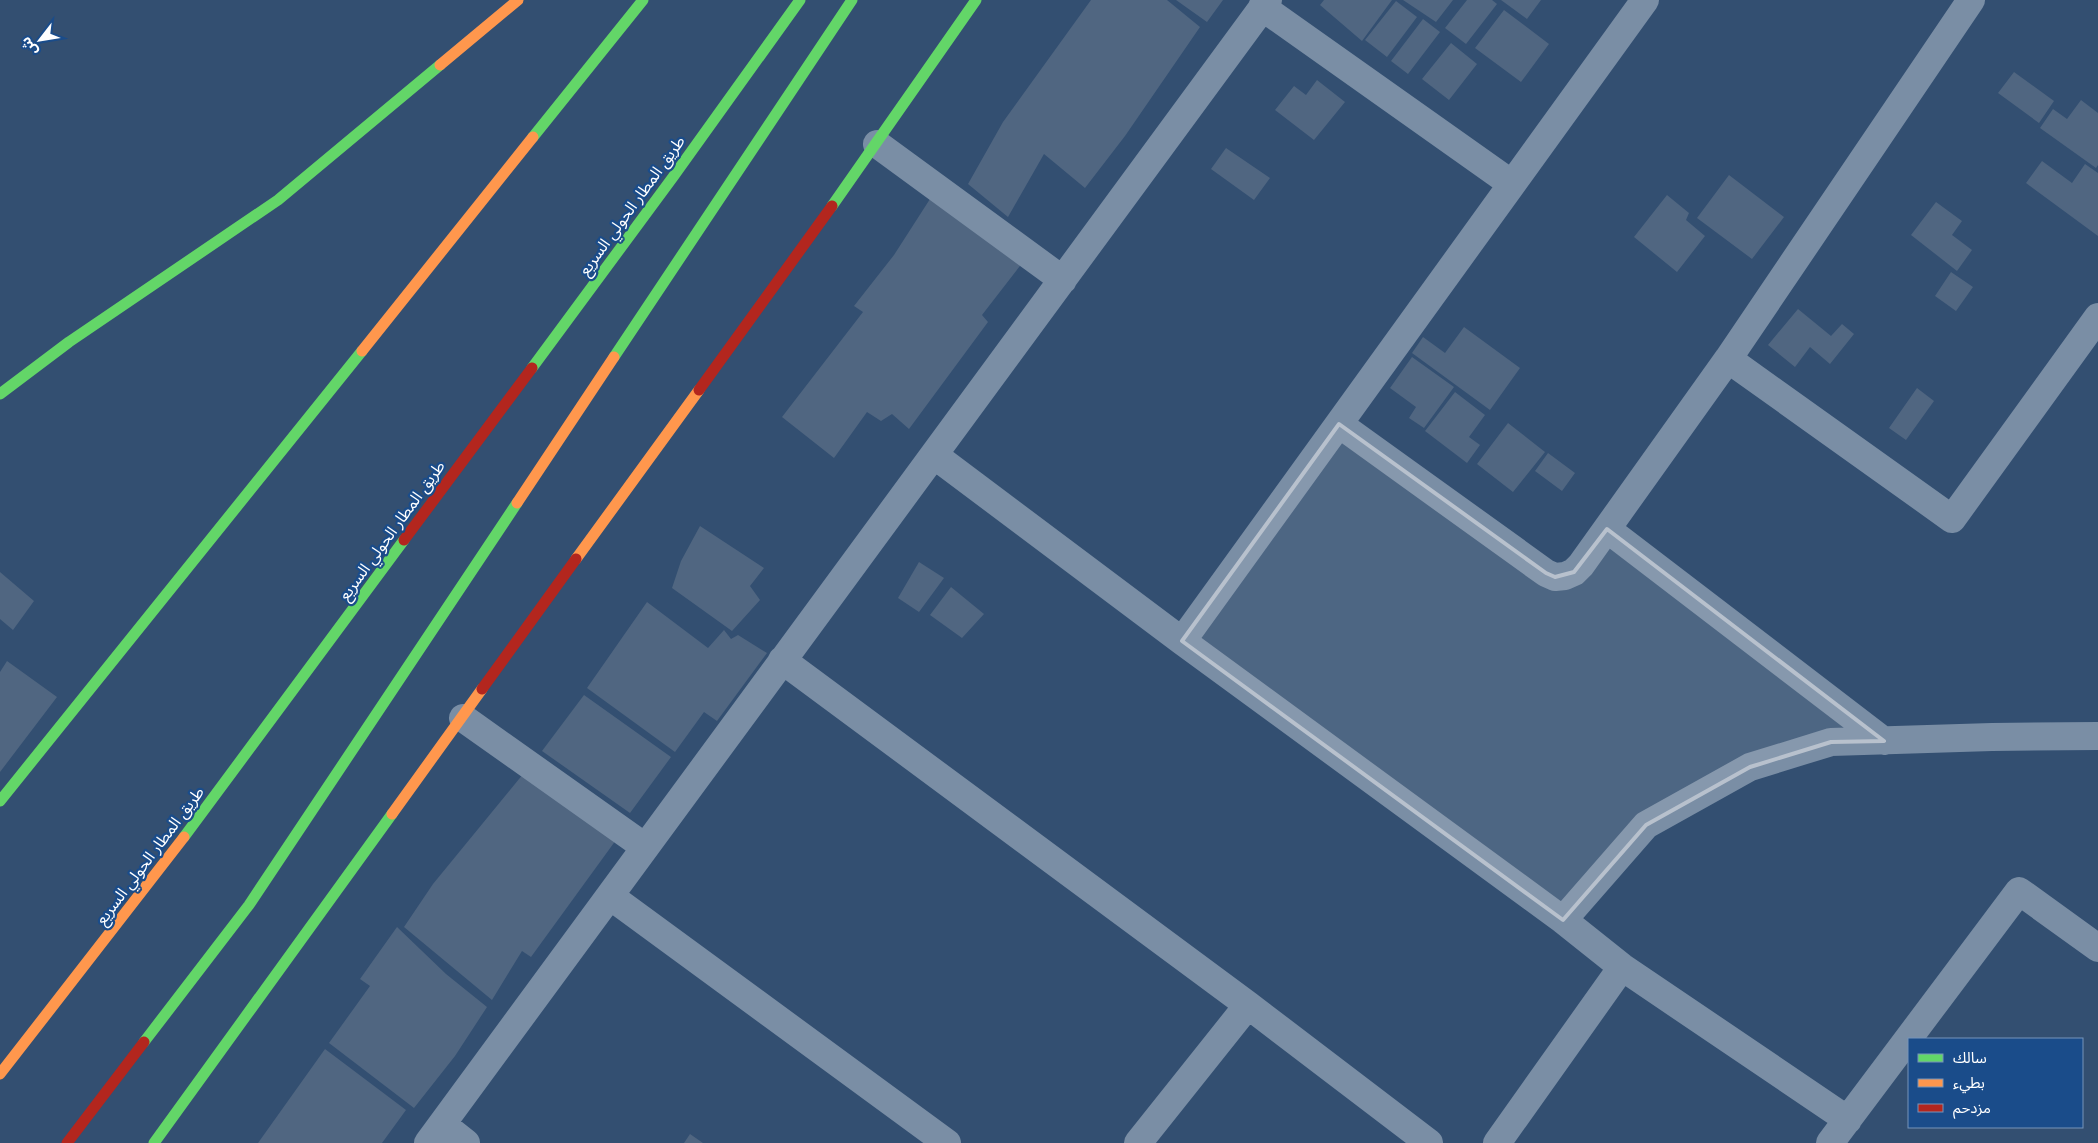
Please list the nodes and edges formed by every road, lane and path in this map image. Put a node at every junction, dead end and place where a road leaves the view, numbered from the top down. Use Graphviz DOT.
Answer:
graph roads {
  1 [pos="518,0"];
  2 [pos="643,0"];
  3 [pos="800,0"];
  4 [pos="852,0"];
  5 [pos="976,0"];
  6 [pos="1645,0"];
  7 [pos="1971,0"];
  8 [pos="1265,4"];
  9 [pos="877,144"];
  10 [pos="1512,184"];
  11 [pos="1063,280"];
  12 [pos="2098,317"];
  13 [pos="69,342"];
  14 [pos="26,360"];
  15 [pos="1728,360"];
  16 [pos="0,394"];
  17 [pos="1339,424"];
  18 [pos="934,455"];
  19 [pos="1607,530"];
  20 [pos="1182,640"];
  21 [pos="782,660"];
  22 [pos="463,718"];
  23 [pos="2098,736"];
  24 [pos="1884,740"];
  25 [pos="0,801"];
  26 [pos="645,847"];
  27 [pos="610,896"];
  28 [pos="1563,920"];
  29 [pos="2098,948"];
  30 [pos="1622,967"];
  31 [pos="1248,1005"];
  32 [pos="1909,1038"];
  33 [pos="1908,1040"];
  34 [pos="0,1074"];
  35 [pos="1848,1120"];
  36 [pos="435,1134"];
  37 [pos="67,1143"];
  38 [pos="154,1143"];
  39 [pos="466,1143"];
  40 [pos="947,1143"];
  41 [pos="1138,1143"];
  42 [pos="1429,1143"];
  43 [pos="1496,1143"];
  44 [pos="1830,1143"];
  1 -- 13 [label="main road"];
  2 -- 25 [label="main road"];
  3 -- 34 [label="main road, طريق المطار الحولي السريع"];
  4 -- 37 [label="main road"];
  5 -- 9 [label="main road"];
  6 -- 10 [label="street"];
  7 -- 15 [label="street"];
  8 -- 10 [label="street"];
  8 -- 11 [label="street"];
  9 -- 11 [label="street"];
  9 -- 22 [label="main road"];
  10 -- 17 [label="street"];
  11 -- 18 [label="street"];
  12 -- 15 [label="street"];
  13 -- 14 [label="main road"];
  13 -- 16 [label="main road"];
  15 -- 19 [label="street"];
  17 -- 19 [label="street"];
  17 -- 20 [label="street"];
  18 -- 20 [label="street"];
  18 -- 21 [label="street"];
  19 -- 24 [label="street"];
  20 -- 28 [label="street"];
  21 -- 26 [label="street"];
  21 -- 31 [label="street"];
  22 -- 26 [label="street"];
  22 -- 38 [label="main road"];
  23 -- 24 [label="street"];
  24 -- 28 [label="street"];
  26 -- 27 [label="street"];
  27 -- 36 [label="street"];
  27 -- 40 [label="street"];
  28 -- 30 [label="street"];
  29 -- 32 [label="street"];
  30 -- 35 [label="street"];
  30 -- 43 [label="street"];
  31 -- 41 [label="street"];
  31 -- 42 [label="street"];
  33 -- 35 [label="street"];
  35 -- 44 [label="street"];
  36 -- 39 [label="street"];
}
